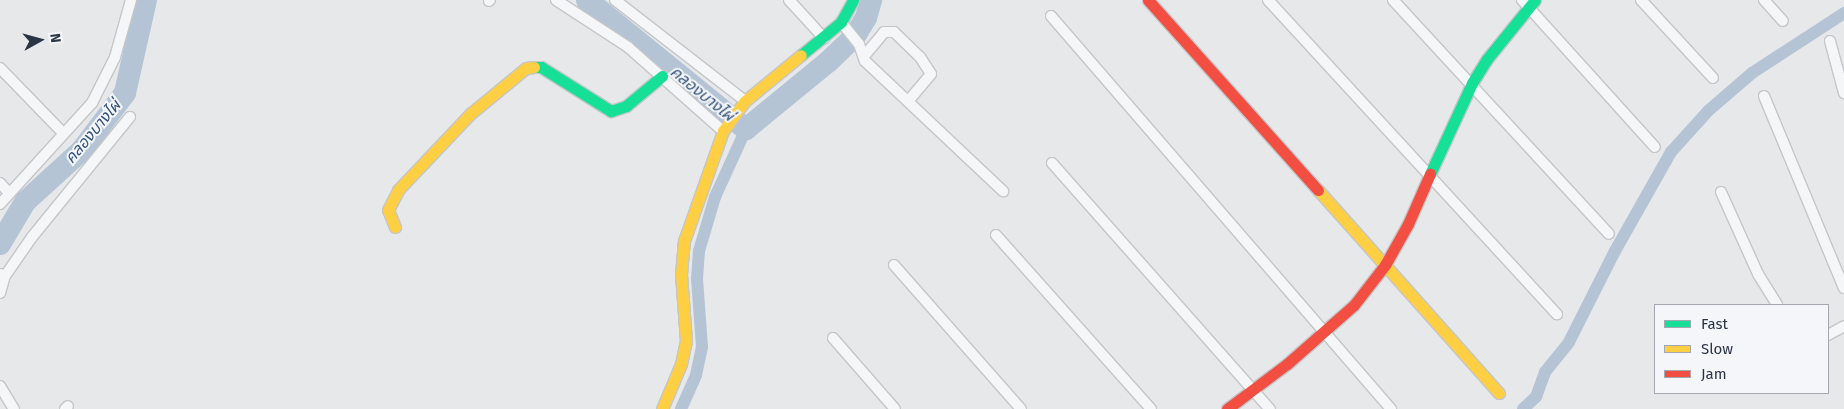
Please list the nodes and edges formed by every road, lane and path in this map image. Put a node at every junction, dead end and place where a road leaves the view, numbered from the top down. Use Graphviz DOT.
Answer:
graph roads {
  1 [pos="131,0"];
  2 [pos="556,0"];
  3 [pos="615,0"];
  4 [pos="790,0"];
  5 [pos="853,0"];
  6 [pos="1148,0"];
  7 [pos="1268,0"];
  8 [pos="1393,0"];
  9 [pos="1641,0"];
  10 [pos="1764,0"];
  11 [pos="1528,2"];
  12 [pos="1051,16"];
  13 [pos="1783,21"];
  14 [pos="841,22"];
  15 [pos="824,38"];
  16 [pos="1830,41"];
  17 [pos="865,55"];
  18 [pos="0,68"];
  19 [pos="662,76"];
  20 [pos="1712,78"];
  21 [pos="1472,83"];
  22 [pos="1844,93"];
  23 [pos="1764,96"];
  24 [pos="908,101"];
  25 [pos="741,105"];
  26 [pos="130,117"];
  27 [pos="725,128"];
  28 [pos="63,133"];
  29 [pos="1655,147"];
  30 [pos="1052,163"];
  31 [pos="1429,175"];
  32 [pos="0,183"];
  33 [pos="1003,191"];
  34 [pos="8,192"];
  35 [pos="1721,192"];
  36 [pos="0,204"];
  37 [pos="395,228"];
  38 [pos="1609,234"];
  39 [pos="996,235"];
  40 [pos="894,265"];
  41 [pos="1385,265"];
  42 [pos="2,275"];
  43 [pos="1844,288"];
  44 [pos="0,293"];
  45 [pos="1776,304"];
  46 [pos="1557,314"];
  47 [pos="1844,326"];
  48 [pos="1324,332"];
  49 [pos="1829,334"];
  50 [pos="833,338"];
  51 [pos="0,386"];
  52 [pos="1252,390"];
  53 [pos="1500,393"];
  54 [pos="14,409"];
  55 [pos="662,409"];
  56 [pos="895,409"];
  57 [pos="1021,409"];
  58 [pos="1151,409"];
  59 [pos="1227,409"];
  60 [pos="1270,409"];
  61 [pos="1391,409"];
  1 -- 28 [label="street"];
  2 -- 19 [label="street"];
  3 -- 25 [label="street"];
  4 -- 15 [label="street"];
  5 -- 14 [label="street"];
  6 -- 41 [label="street"];
  7 -- 31 [label="street"];
  8 -- 21 [label="street"];
  9 -- 20 [label="street"];
  10 -- 13 [label="street"];
  11 -- 21 [label="street"];
  11 -- 29 [label="street"];
  12 -- 48 [label="street"];
  14 -- 15 [label="street"];
  14 -- 17 [label="street"];
  15 -- 25 [label="street"];
  16 -- 22 [label="street"];
  17 -- 24 [label="street"];
  17 -- 24 [label="street"];
  18 -- 28 [label="street"];
  19 -- 27 [label="street"];
  19 -- 37 [label="street"];
  21 -- 31 [label="street"];
  21 -- 38 [label="street"];
  23 -- 43 [label="street"];
  24 -- 33 [label="street"];
  25 -- 27 [label="street"];
  26 -- 42 [label="street"];
  27 -- 55 [label="street"];
  28 -- 34 [label="street"];
  30 -- 52 [label="street"];
  31 -- 41 [label="street"];
  31 -- 46 [label="street"];
  32 -- 34 [label="street"];
  34 -- 36 [label="street"];
  35 -- 45 [label="street"];
  39 -- 58 [label="street"];
  40 -- 57 [label="street"];
  41 -- 48 [label="street"];
  41 -- 53 [label="street"];
  42 -- 44 [label="street"];
  47 -- 49 [label="street"];
  48 -- 52 [label="street"];
  48 -- 61 [label="street"];
  50 -- 56 [label="street"];
  51 -- 54 [label="street"];
  52 -- 59 [label="street"];
  52 -- 60 [label="street"];
}
